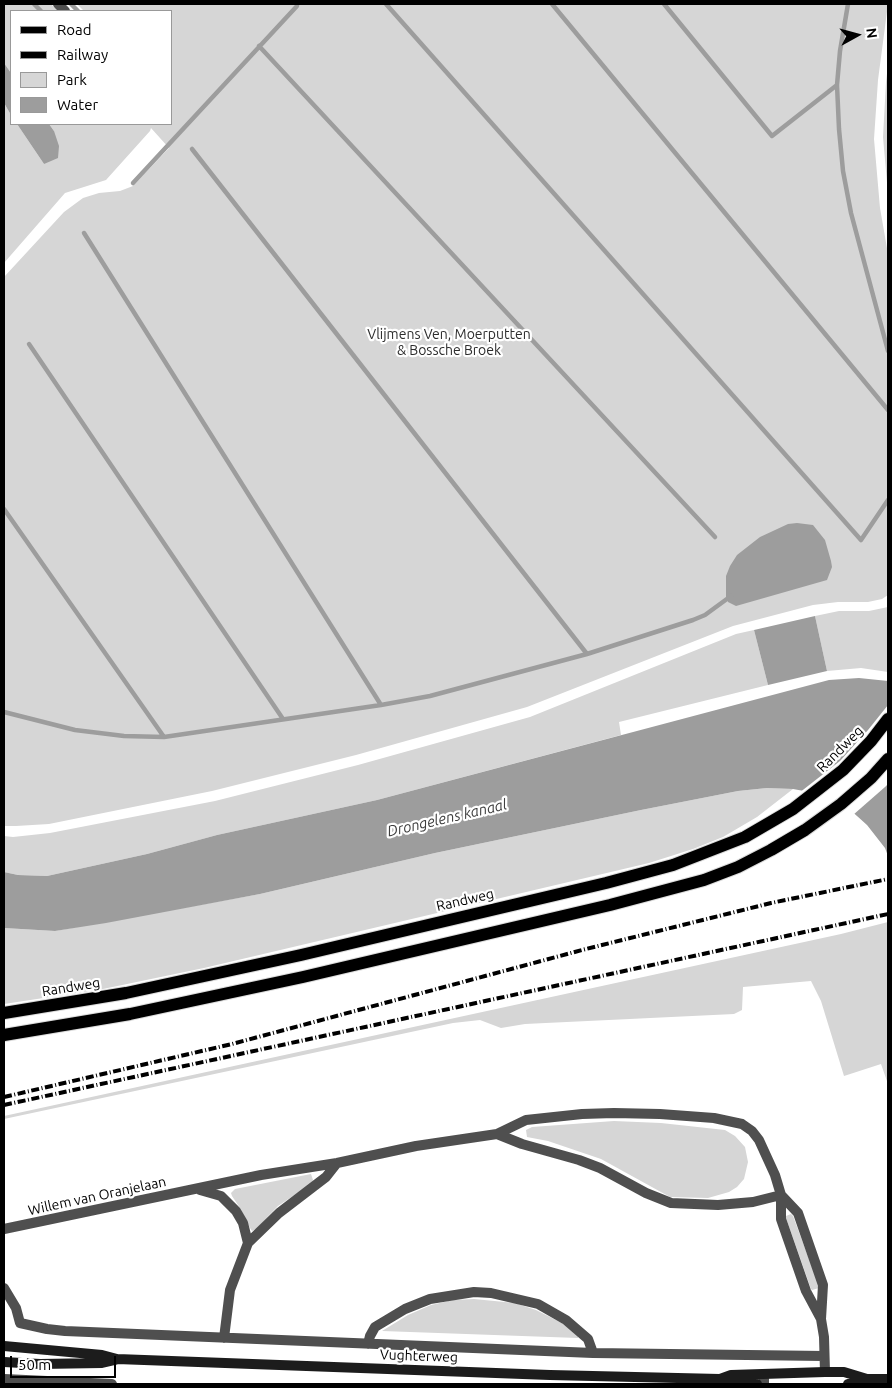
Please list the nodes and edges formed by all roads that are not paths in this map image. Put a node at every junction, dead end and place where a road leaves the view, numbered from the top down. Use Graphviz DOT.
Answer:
graph roads {
  1 [pos="888,719"];
  2 [pos="888,759"];
  3 [pos="4,1013"];
  4 [pos="4,1035"];
  5 [pos="497,1134"];
  6 [pos="337,1163"];
  7 [pos="196,1189"];
  8 [pos="781,1195"];
  9 [pos="4,1229"];
  10 [pos="248,1243"];
  11 [pos="4,1288"];
  12 [pos="821,1320"];
  13 [pos="224,1338"];
  14 [pos="368,1344"];
  15 [pos="4,1346"];
  16 [pos="593,1353"];
  17 [pos="824,1356"];
  18 [pos="117,1359"];
  19 [pos="4,1362"];
  20 [pos="825,1372"];
  21 [pos="4,1379"];
  22 [pos="720,1379"];
  23 [pos="764,1379"];
  24 [pos="867,1379"];
  25 [pos="888,1379"];
  26 [pos="112,1384"];
  27 [pos="757,1384"];
  28 [pos="848,1384"];
  1 -- 3 [label="main road, Randweg"];
  2 -- 4 [label="main road"];
  5 -- 6 [label="street, Willem van Oranjelaan"];
  5 -- 8 [label="street"];
  5 -- 8 [label="street, Willem van Oranjelaan"];
  6 -- 7 [label="street, Willem van Oranjelaan"];
  6 -- 10 [label="street"];
  7 -- 9 [label="street, Willem van Oranjelaan"];
  7 -- 10 [label="street, Willem van Oranjelaan"];
  8 -- 12 [label="street, Willem van Oranjelaan"];
  8 -- 12 [label="street, Willem van Oranjelaan"];
  10 -- 13 [label="street"];
  11 -- 13 [label="street, Vughterweg"];
  12 -- 17 [label="street, Willem van Oranjelaan"];
  13 -- 14 [label="street, Vughterweg"];
  14 -- 16 [label="street, Vughterweg"];
  14 -- 16 [label="street, Vughterweg"];
  15 -- 18 [label="main road, Vughterweg"];
  16 -- 17 [label="street, Vughterweg"];
  17 -- 20 [label="street, Willem van Oranjelaan"];
  18 -- 19 [label="main road, Vughterweg"];
  18 -- 22 [label="main road, Vughterweg"];
  20 -- 23 [label="main road, Vughterweg"];
  20 -- 24 [label="main road, Vughterweg"];
  21 -- 26 [label="street"];
  22 -- 23 [label="main road, Vughterweg"];
  22 -- 27 [label="main road, Vughterweg"];
  24 -- 25 [label="main road, Vughterweg"];
  24 -- 28 [label="main road, Vughterweg"];
}
